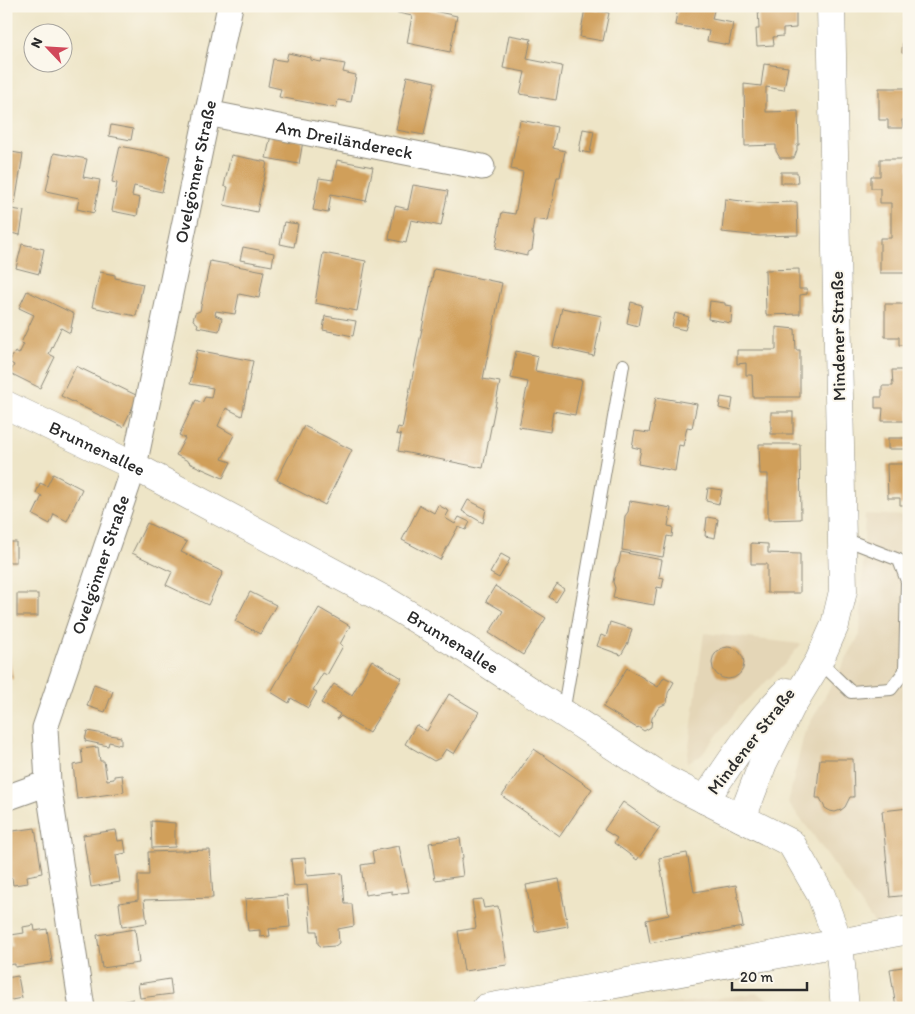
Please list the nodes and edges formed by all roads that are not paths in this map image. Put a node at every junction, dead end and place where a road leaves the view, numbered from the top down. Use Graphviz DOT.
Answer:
graph roads {
  1 [pos="230,6"];
  2 [pos="831,6"];
  3 [pos="207,113"];
  4 [pos="482,167"];
  5 [pos="623,365"];
  6 [pos="6,405"];
  7 [pos="134,466"];
  8 [pos="842,538"];
  9 [pos="819,661"];
  10 [pos="563,713"];
  11 [pos="48,783"];
  12 [pos="6,798"];
  13 [pos="705,800"];
  14 [pos="742,818"];
  15 [pos="909,930"];
  16 [pos="840,943"];
  17 [pos="552,1002"];
  18 [pos="82,1008"];
  19 [pos="486,1008"];
  20 [pos="845,1008"];
  1 -- 3 [label="street, Ovelgönner Straße"];
  2 -- 8 [label="main road, Mindener Straße"];
  3 -- 4 [label="street, Am Dreiländereck"];
  3 -- 7 [label="street, Ovelgönner Straße"];
  5 -- 10 [label="lane"];
  6 -- 7 [label="main road, Brunnenallee"];
  7 -- 10 [label="main road, Brunnenallee"];
  7 -- 11 [label="street, Ovelgönner Straße"];
  8 -- 9 [label="main road, Mindener Straße"];
  8 -- 9 [label="lane"];
  9 -- 13 [label="main road, Mindener Straße"];
  9 -- 14 [label="main road, Mindener Straße"];
  10 -- 13 [label="main road, Brunnenallee"];
  11 -- 12 [label="street"];
  11 -- 18 [label="street, Ovelgönner Straße"];
  13 -- 14 [label="main road, Brunnenallee"];
  14 -- 16 [label="main road, Brunnenallee"];
  15 -- 16 [label="main road"];
  16 -- 17 [label="main road"];
  16 -- 20 [label="main road, Brunnenallee"];
  17 -- 19 [label="main road"];
}
